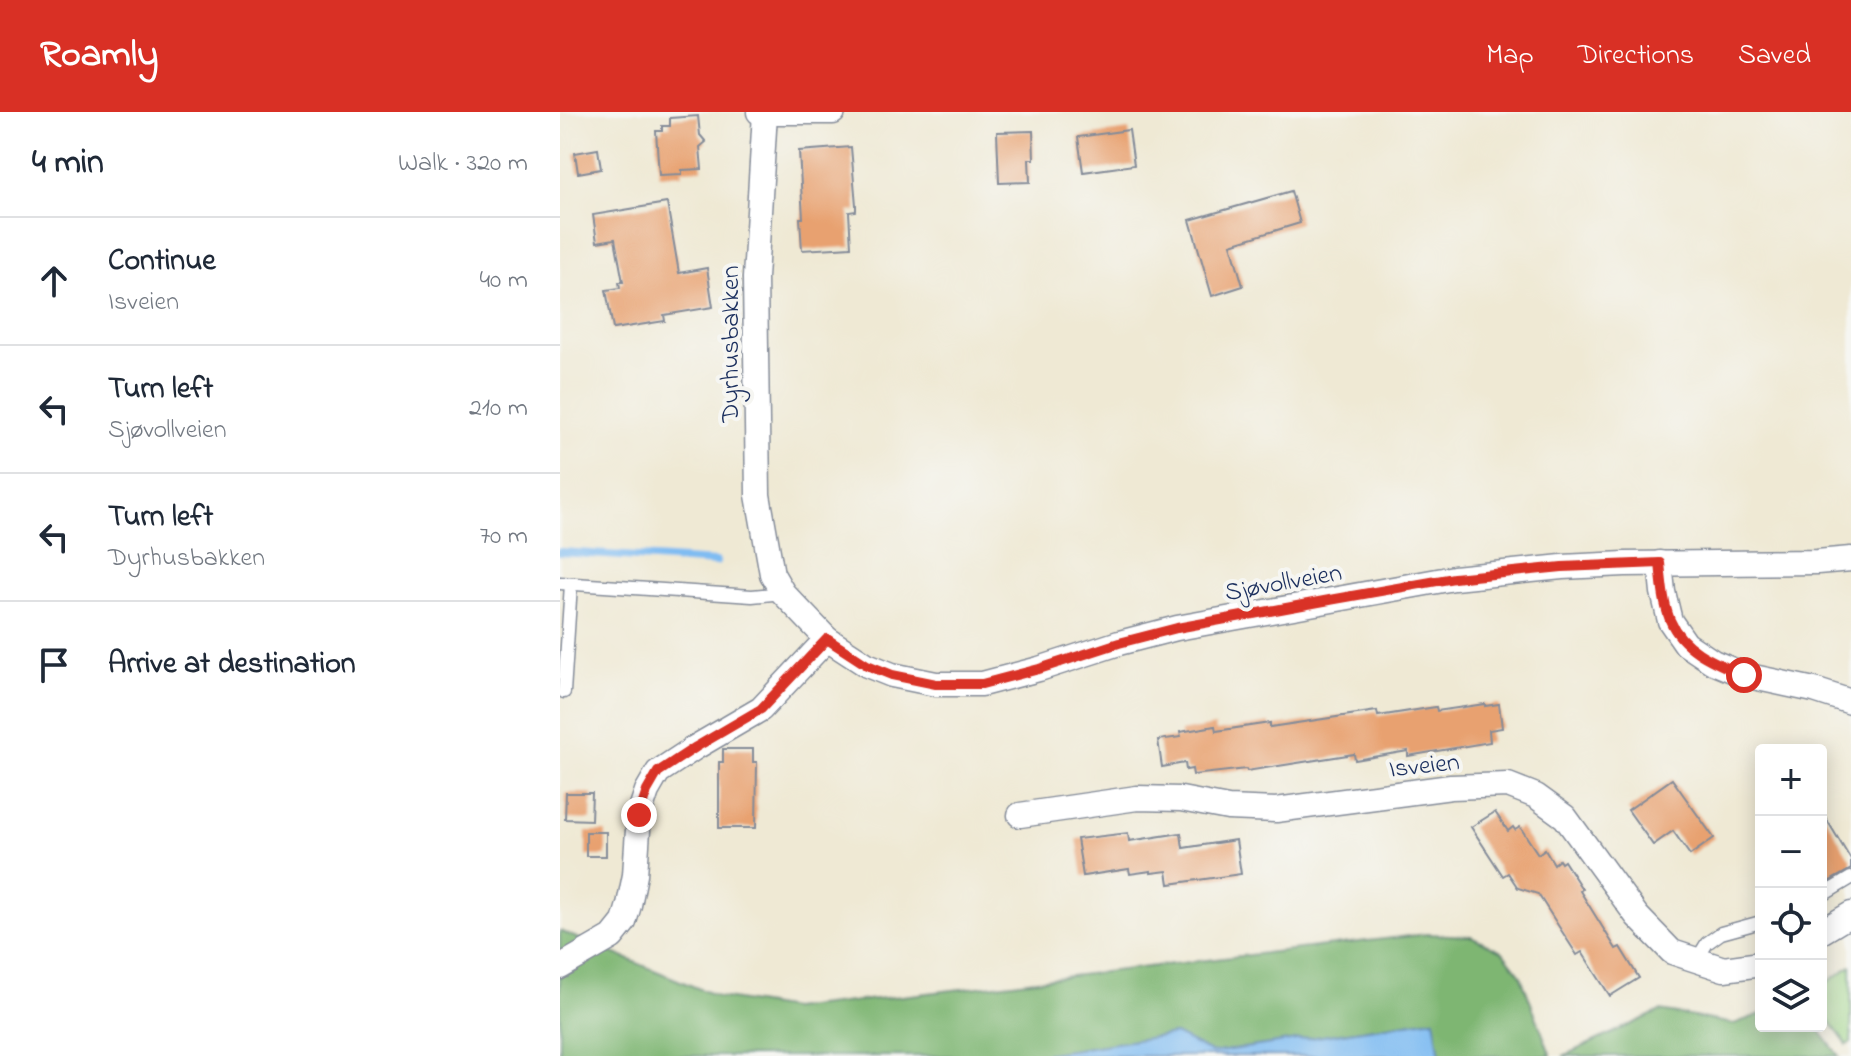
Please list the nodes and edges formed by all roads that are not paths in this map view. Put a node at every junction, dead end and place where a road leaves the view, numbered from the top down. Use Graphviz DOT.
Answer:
graph roads {
  1 [pos="759,112"];
  2 [pos="833,112"];
  3 [pos="765,113"];
  4 [pos="1851,559"];
  5 [pos="1660,563"];
  6 [pos="566,583"];
  7 [pos="778,584"];
  8 [pos="827,639"];
  9 [pos="564,692"];
  10 [pos="1851,702"];
  11 [pos="1020,815"];
  12 [pos="1851,878"];
  13 [pos="1827,892"];
  14 [pos="1851,914"];
  15 [pos="1755,924"];
  16 [pos="1827,928"];
  17 [pos="1696,961"];
  18 [pos="1755,965"];
  19 [pos="560,967"];
  1 -- 3 [label="street"];
  2 -- 3 [label="street"];
  3 -- 7 [label="street, Dyrhusbakken"];
  4 -- 5 [label="street, Sjøvollveien"];
  5 -- 8 [label="street, Sjøvollveien"];
  5 -- 10 [label="street"];
  6 -- 7 [label="lane"];
  6 -- 9 [label="lane"];
  7 -- 8 [label="street, Sjøvollveien"];
  8 -- 19 [label="street"];
  11 -- 17 [label="street, Isveien"];
  12 -- 13 [label="lane"];
  14 -- 16 [label="street"];
  15 -- 17 [label="lane"];
  17 -- 18 [label="street, Isveien"];
}
